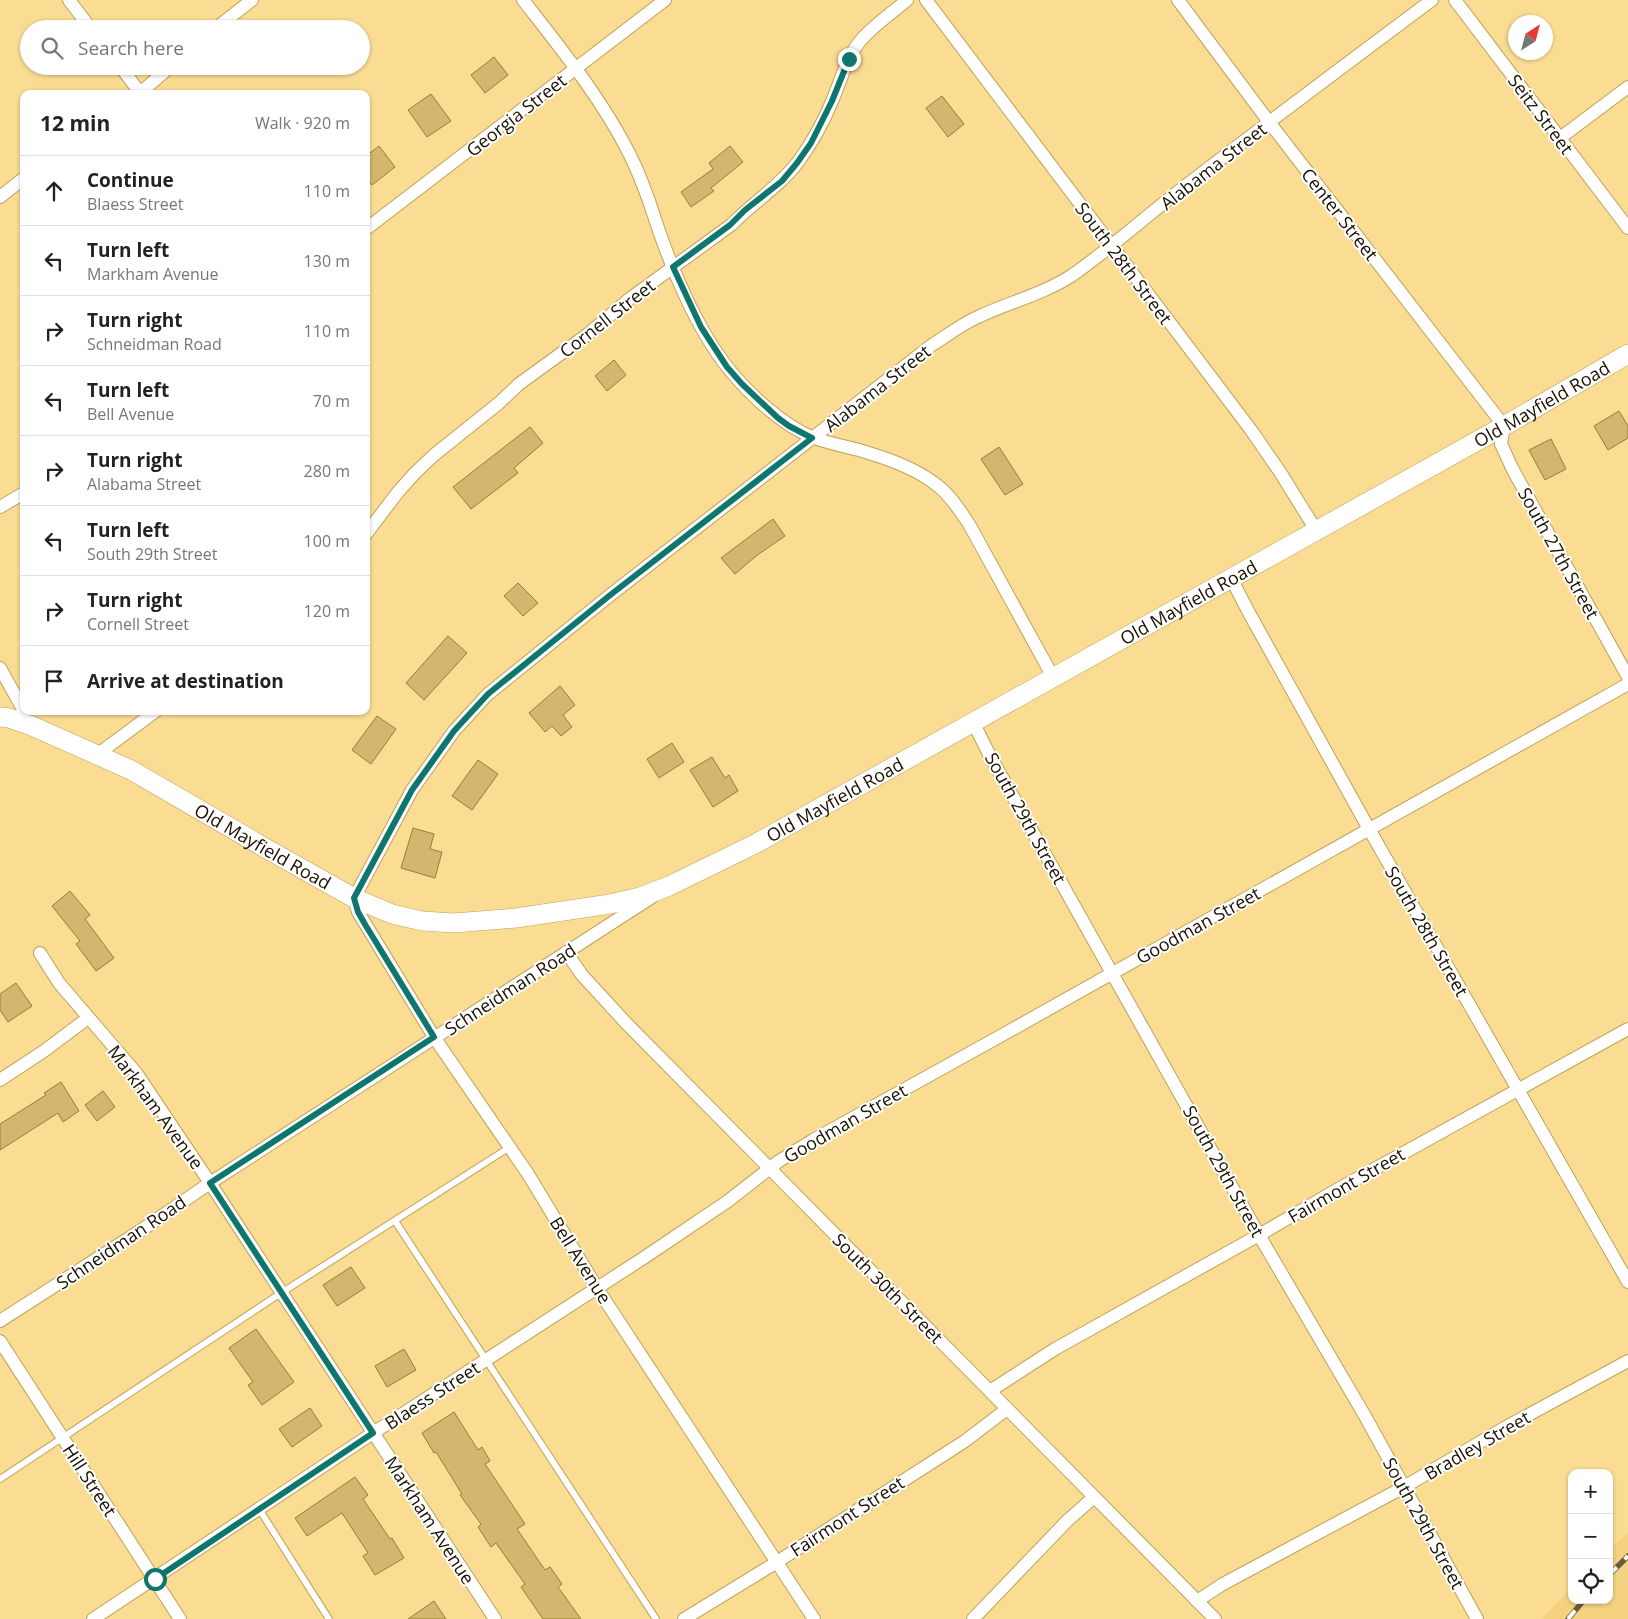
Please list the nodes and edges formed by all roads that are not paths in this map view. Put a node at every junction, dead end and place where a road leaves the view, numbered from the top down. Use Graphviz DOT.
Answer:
graph roads {
  1 [pos="69,0"];
  2 [pos="252,0"];
  3 [pos="523,0"];
  4 [pos="665,0"];
  5 [pos="907,0"];
  6 [pos="926,0"];
  7 [pos="1178,0"];
  8 [pos="1432,0"];
  9 [pos="1455,0"];
  10 [pos="84,20"];
  11 [pos="226,20"];
  12 [pos="576,69"];
  13 [pos="126,75"];
  14 [pos="161,75"];
  15 [pos="1628,87"];
  16 [pos="137,90"];
  17 [pos="144,90"];
  18 [pos="1269,122"];
  19 [pos="1560,138"];
  20 [pos="20,181"];
  21 [pos="0,197"];
  22 [pos="370,226"];
  23 [pos="1628,228"];
  24 [pos="1111,247"];
  25 [pos="673,267"];
  26 [pos="1628,354"];
  27 [pos="1504,426"];
  28 [pos="812,438"];
  29 [pos="20,495"];
  30 [pos="0,507"];
  31 [pos="370,529"];
  32 [pos="1316,530"];
  33 [pos="1231,578"];
  34 [pos="0,668"];
  35 [pos="1053,677"];
  36 [pos="1628,677"];
  37 [pos="1628,684"];
  38 [pos="20,705"];
  39 [pos="151,715"];
  40 [pos="26,716"];
  41 [pos="0,717"];
  42 [pos="973,722"];
  43 [pos="98,754"];
  44 [pos="1369,829"];
  45 [pos="669,886"];
  46 [pos="354,898"];
  47 [pos="566,952"];
  48 [pos="40,953"];
  49 [pos="1113,972"];
  50 [pos="88,1018"];
  51 [pos="1628,1029"];
  52 [pos="434,1037"];
  53 [pos="0,1080"];
  54 [pos="1517,1089"];
  55 [pos="510,1147"];
  56 [pos="769,1168"];
  57 [pos="210,1183"];
  58 [pos="395,1221"];
  59 [pos="1259,1235"];
  60 [pos="1628,1282"];
  61 [pos="598,1288"];
  62 [pos="281,1293"];
  63 [pos="0,1321"];
  64 [pos="0,1340"];
  65 [pos="486,1360"];
  66 [pos="1628,1361"];
  67 [pos="990,1390"];
  68 [pos="1007,1409"];
  69 [pos="373,1433"];
  70 [pos="62,1438"];
  71 [pos="0,1479"];
  72 [pos="1404,1487"];
  73 [pos="1094,1497"];
  74 [pos="259,1509"];
  75 [pos="777,1562"];
  76 [pos="155,1579"];
  77 [pos="1197,1601"];
  78 [pos="93,1619"];
  79 [pos="180,1619"];
  80 [pos="330,1619"];
  81 [pos="495,1619"];
  82 [pos="656,1619"];
  83 [pos="684,1619"];
  84 [pos="814,1619"];
  85 [pos="973,1619"];
  86 [pos="1214,1619"];
  87 [pos="1477,1619"];
  1 -- 10 [label="street"];
  2 -- 11 [label="street"];
  3 -- 12 [label="street"];
  4 -- 12 [label="street, Georgia Street"];
  5 -- 25 [label="street, Cornell Street"];
  6 -- 24 [label="street, South 28th Street"];
  7 -- 18 [label="street, Center Street"];
  8 -- 18 [label="street, Alabama Street"];
  9 -- 19 [label="street, Seitz Street"];
  12 -- 22 [label="street, Georgia Street"];
  12 -- 25 [label="street"];
  13 -- 16 [label="street"];
  14 -- 17 [label="street"];
  15 -- 19 [label="street"];
  18 -- 24 [label="street, Alabama Street"];
  18 -- 27 [label="street, Center Street"];
  19 -- 23 [label="street, Seitz Street"];
  20 -- 21 [label="street"];
  24 -- 28 [label="street, Alabama Street"];
  24 -- 32 [label="street, South 28th Street"];
  25 -- 28 [label="street"];
  25 -- 31 [label="street, Cornell Street"];
  26 -- 27 [label="main road, Old Mayfield Road"];
  27 -- 32 [label="main road, Old Mayfield Road"];
  27 -- 36 [label="street, South 27th Street"];
  28 -- 35 [label="street"];
  28 -- 46 [label="street, Alabama Street"];
  29 -- 30 [label="street"];
  32 -- 33 [label="main road, Old Mayfield Road"];
  33 -- 35 [label="main road, Old Mayfield Road"];
  33 -- 44 [label="street, South 28th Street"];
  34 -- 38 [label="street"];
  35 -- 42 [label="main road, Old Mayfield Road"];
  37 -- 44 [label="street, Goodman Street"];
  39 -- 43 [label="street"];
  40 -- 41 [label="main road, Old Mayfield Road"];
  40 -- 43 [label="main road, Old Mayfield Road"];
  42 -- 45 [label="main road, Old Mayfield Road"];
  42 -- 49 [label="street, South 29th Street"];
  43 -- 46 [label="main road, Old Mayfield Road"];
  44 -- 49 [label="street, Goodman Street"];
  44 -- 54 [label="street, South 28th Street"];
  45 -- 46 [label="main road, Old Mayfield Road"];
  45 -- 47 [label="street, Schneidman Road"];
  46 -- 52 [label="street, Bell Avenue"];
  47 -- 52 [label="street, Schneidman Road"];
  47 -- 56 [label="street, South 30th Street"];
  48 -- 50 [label="street, Markham Avenue"];
  49 -- 56 [label="street, Goodman Street"];
  49 -- 59 [label="street, South 29th Street"];
  50 -- 53 [label="street"];
  50 -- 57 [label="street, Markham Avenue"];
  51 -- 54 [label="street, Fairmont Street"];
  52 -- 55 [label="street, Bell Avenue"];
  52 -- 57 [label="street, Schneidman Road"];
  54 -- 59 [label="street, Fairmont Street"];
  54 -- 60 [label="street, South 28th Street"];
  55 -- 58 [label="lane"];
  55 -- 61 [label="street, Bell Avenue"];
  56 -- 61 [label="street, Blaess Street"];
  56 -- 67 [label="street, South 30th Street"];
  57 -- 62 [label="street, Markham Avenue"];
  57 -- 63 [label="street, Schneidman Road"];
  58 -- 62 [label="lane"];
  58 -- 65 [label="lane"];
  59 -- 67 [label="street, Fairmont Street"];
  59 -- 72 [label="street, South 29th Street"];
  61 -- 65 [label="street, Blaess Street"];
  61 -- 75 [label="street, Bell Avenue"];
  62 -- 69 [label="street, Markham Avenue"];
  62 -- 70 [label="lane"];
  64 -- 70 [label="street, Hill Street"];
  65 -- 69 [label="street, Blaess Street"];
  65 -- 82 [label="lane"];
  66 -- 72 [label="street, Bradley Street"];
  67 -- 68 [label="street, South 30th Street"];
  68 -- 73 [label="street, South 30th Street"];
  68 -- 75 [label="street, Fairmont Street"];
  69 -- 74 [label="street, Blaess Street"];
  69 -- 81 [label="street, Markham Avenue"];
  70 -- 71 [label="lane"];
  70 -- 76 [label="street, Hill Street"];
  72 -- 77 [label="street, Bradley Street"];
  72 -- 87 [label="street, South 29th Street"];
  73 -- 77 [label="street, South 30th Street"];
  73 -- 85 [label="street"];
  74 -- 76 [label="street, Blaess Street"];
  74 -- 80 [label="lane"];
  75 -- 83 [label="street, Fairmont Street"];
  75 -- 84 [label="street, Bell Avenue"];
  76 -- 78 [label="street, Blaess Street"];
  76 -- 79 [label="street, Hill Street"];
  77 -- 86 [label="street, South 30th Street"];
}
